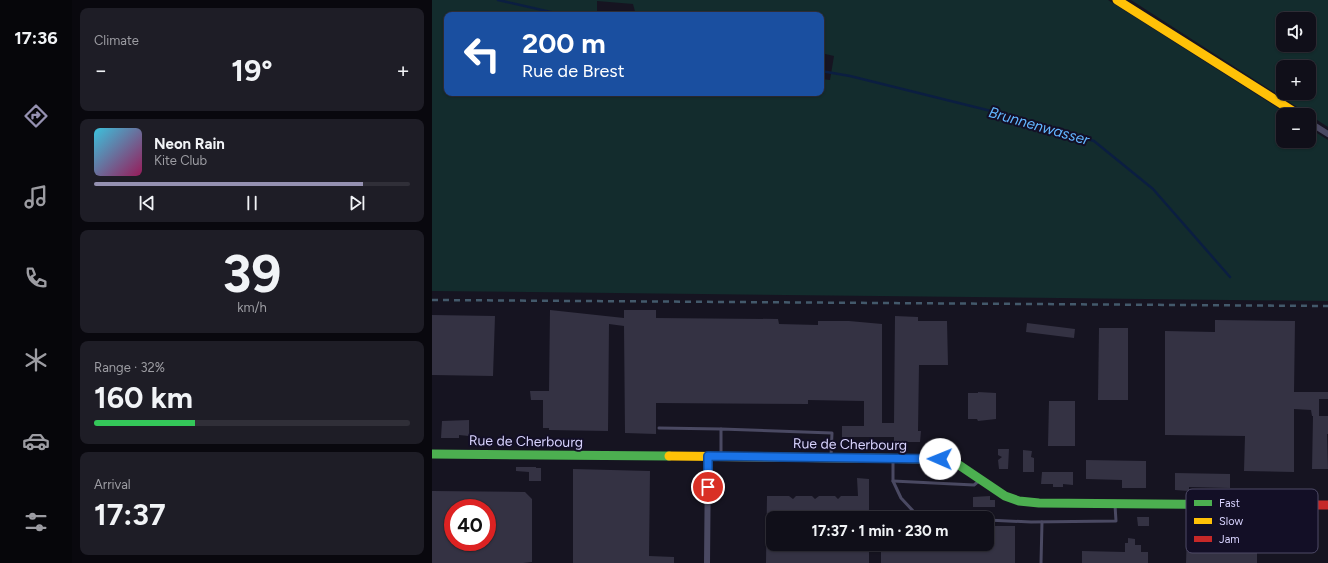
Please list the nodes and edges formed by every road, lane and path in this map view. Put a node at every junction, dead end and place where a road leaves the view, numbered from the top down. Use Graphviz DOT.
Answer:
graph roads {
  1 [pos="1117,0"];
  2 [pos="1288,108"];
  3 [pos="1316,126"];
  4 [pos="1328,134"];
  5 [pos="660,428"];
  6 [pos="721,429"];
  7 [pos="432,454"];
  8 [pos="708,456"];
  9 [pos="721,457"];
  10 [pos="831,458"];
  11 [pos="892,459"];
  12 [pos="981,479"];
  13 [pos="893,482"];
  14 [pos="1115,504"];
  15 [pos="1186,504"];
  16 [pos="1318,505"];
  17 [pos="1328,505"];
  18 [pos="913,511"];
  19 [pos="994,520"];
  20 [pos="1042,522"];
  21 [pos="707,563"];
  22 [pos="1041,563"];
  1 -- 2 [label="street"];
  3 -- 4 [label="street"];
  5 -- 6 [label="lane"];
  6 -- 9 [label="lane"];
  6 -- 10 [label="lane"];
  7 -- 8 [label="street, Rue de Cherbourg"];
  8 -- 9 [label="street, Rue de Cherbourg"];
  8 -- 21 [label="street"];
  9 -- 10 [label="street, Rue de Cherbourg"];
  10 -- 11 [label="street, Rue de Cherbourg"];
  11 -- 12 [label="street, Rue de Cherbourg"];
  11 -- 13 [label="lane"];
  12 -- 13 [label="lane"];
  12 -- 14 [label="street, Rue de Cherbourg"];
  13 -- 18 [label="lane"];
  14 -- 15 [label="street, Rue de Cherbourg"];
  14 -- 20 [label="lane"];
  16 -- 17 [label="street, Rue de Cherbourg"];
  19 -- 20 [label="lane"];
  20 -- 22 [label="lane"];
}
